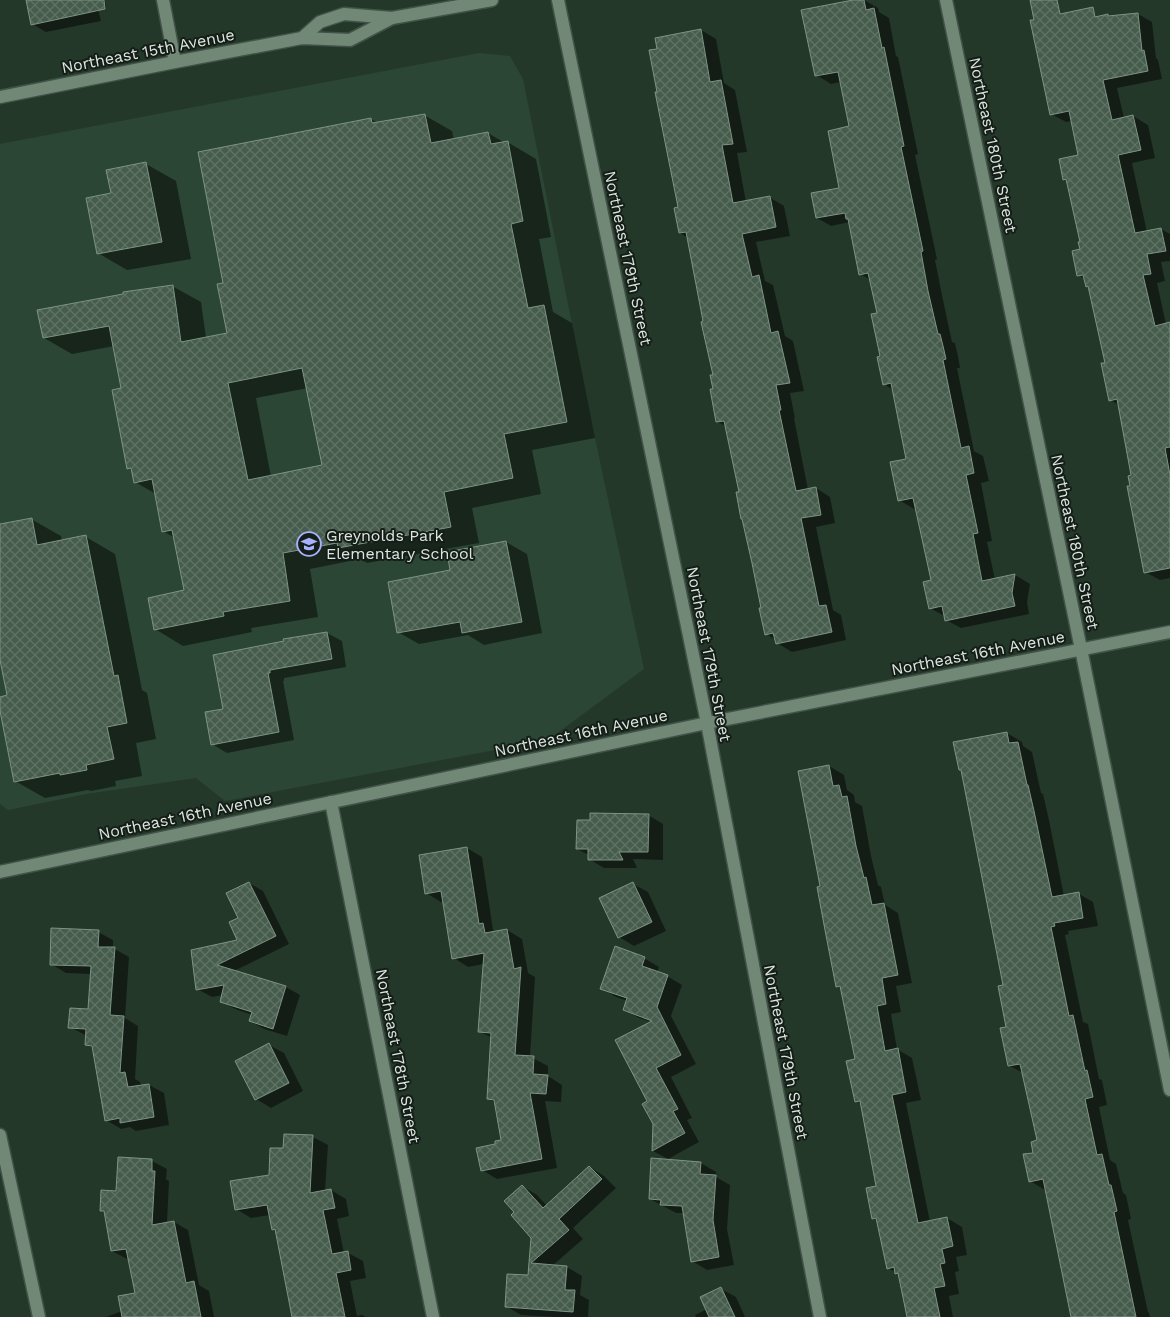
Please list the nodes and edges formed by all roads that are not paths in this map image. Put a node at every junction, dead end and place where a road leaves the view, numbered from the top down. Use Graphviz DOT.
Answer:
graph roads {
  1 [pos="163,0"];
  2 [pos="492,0"];
  3 [pos="558,0"];
  4 [pos="946,0"];
  5 [pos="392,18"];
  6 [pos="302,38"];
  7 [pos="175,62"];
  8 [pos="0,97"];
  9 [pos="1170,632"];
  10 [pos="1081,649"];
  11 [pos="707,723"];
  12 [pos="331,802"];
  13 [pos="0,872"];
  14 [pos="1170,1090"];
  15 [pos="0,1135"];
  16 [pos="39,1317"];
  17 [pos="433,1317"];
  18 [pos="820,1317"];
  1 -- 7 [label="street"];
  2 -- 5 [label="street, Northeast 15th Avenue"];
  3 -- 11 [label="street, Northeast 179th Street"];
  4 -- 10 [label="street, Northeast 180th Street"];
  5 -- 6 [label="street, Northeast 15th Avenue"];
  5 -- 6 [label="street, Northeast 15th Avenue"];
  6 -- 7 [label="street, Northeast 15th Avenue"];
  7 -- 8 [label="street, Northeast 15th Avenue"];
  9 -- 10 [label="street, Northeast 16th Avenue"];
  10 -- 11 [label="street, Northeast 16th Avenue"];
  10 -- 14 [label="street, Northeast 180th Street"];
  11 -- 12 [label="street, Northeast 16th Avenue"];
  11 -- 18 [label="street, Northeast 179th Street"];
  12 -- 13 [label="street, Northeast 16th Avenue"];
  12 -- 17 [label="street, Northeast 178th Street"];
  15 -- 16 [label="street"];
}
